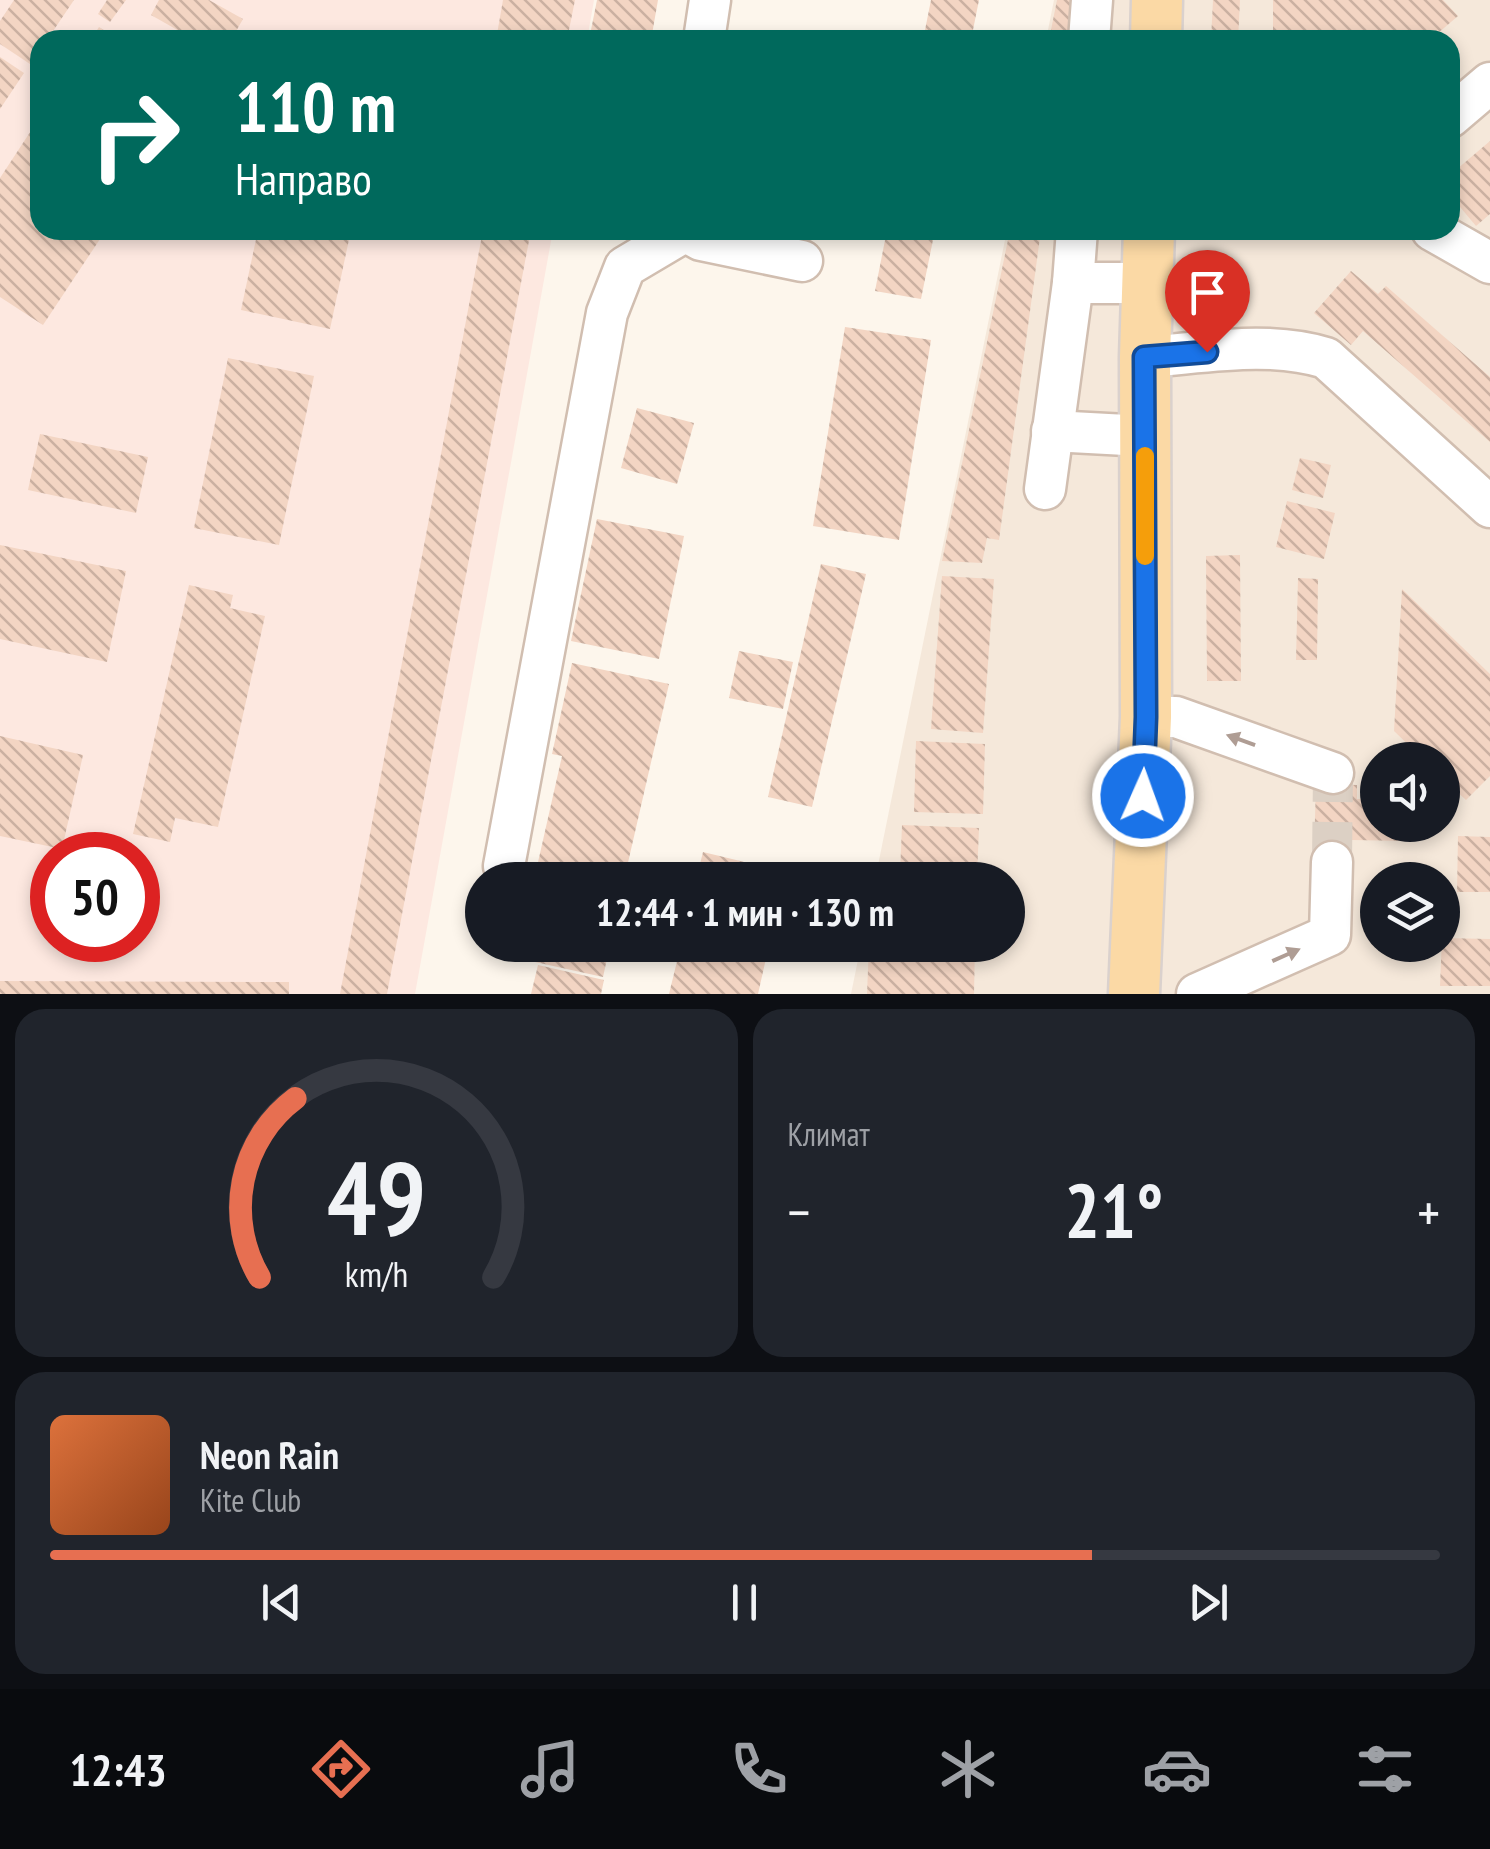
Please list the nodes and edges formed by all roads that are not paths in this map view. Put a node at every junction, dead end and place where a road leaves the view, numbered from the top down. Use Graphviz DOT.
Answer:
graph roads {
  1 [pos="710,0"];
  2 [pos="1092,0"];
  3 [pos="1157,0"];
  4 [pos="706,30"];
  5 [pos="1090,30"];
  6 [pos="1156,30"];
  7 [pos="1490,83"];
  8 [pos="1460,109"];
  9 [pos="669,240"];
  10 [pos="701,240"];
  11 [pos="1075,240"];
  12 [pos="1149,240"];
  13 [pos="1450,240"];
  14 [pos="802,261"];
  15 [pos="1490,263"];
  16 [pos="1073,283"];
  17 [pos="1147,283"];
  18 [pos="1144,357"];
  19 [pos="1052,431"];
  20 [pos="1145,436"];
  21 [pos="1046,489"];
  22 [pos="1490,506"];
  23 [pos="1146,717"];
  24 [pos="1333,773"];
  25 [pos="505,862"];
  26 [pos="1332,862"];
  27 [pos="1134,994"];
  28 [pos="1197,994"];
  1 -- 4 [label="lane"];
  2 -- 5 [label="lane"];
  3 -- 6 [label="main road"];
  7 -- 8 [label="lane"];
  9 -- 25 [label="lane"];
  10 -- 14 [label="lane"];
  11 -- 16 [label="lane"];
  12 -- 17 [label="main road"];
  13 -- 15 [label="lane"];
  16 -- 17 [label="lane"];
  16 -- 19 [label="lane"];
  17 -- 18 [label="main road"];
  18 -- 20 [label="main road"];
  18 -- 22 [label="lane"];
  19 -- 20 [label="lane"];
  19 -- 21 [label="lane"];
  20 -- 23 [label="main road"];
  24 -- 23 [label="lane, one-way"];
  23 -- 27 [label="main road"];
  28 -- 26 [label="lane, one-way"];
}
